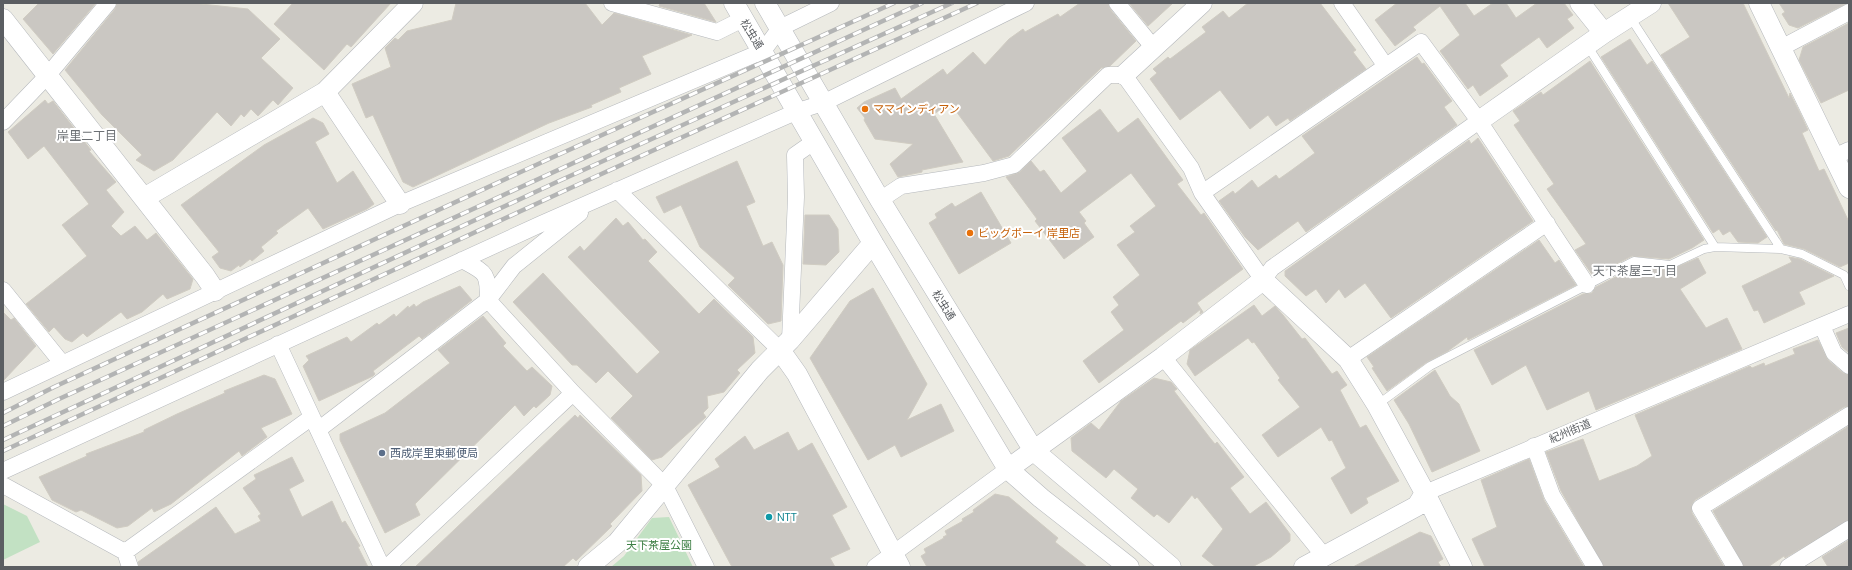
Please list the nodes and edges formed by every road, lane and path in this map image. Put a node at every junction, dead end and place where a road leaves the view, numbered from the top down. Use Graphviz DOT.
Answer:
graph roads {
  1 [pos="108,3"];
  2 [pos="413,3"];
  3 [pos="612,3"];
  4 [pos="765,3"];
  5 [pos="831,3"];
  6 [pos="1026,3"];
  7 [pos="1117,3"];
  8 [pos="1202,3"];
  9 [pos="1342,3"];
  10 [pos="1580,3"];
  11 [pos="1651,3"];
  12 [pos="1759,3"];
  13 [pos="739,11"];
  14 [pos="1849,12"];
  15 [pos="1629,17"];
  16 [pos="3,19"];
  17 [pos="780,28"];
  18 [pos="1604,33"];
  19 [pos="1588,45"];
  20 [pos="1153,47"];
  21 [pos="1781,48"];
  22 [pos="763,51"];
  23 [pos="1385,65"];
  24 [pos="48,75"];
  25 [pos="1124,75"];
  26 [pos="325,92"];
  27 [pos="823,102"];
  28 [pos="798,111"];
  29 [pos="1479,121"];
  30 [pos="3,122"];
  31 [pos="814,141"];
  32 [pos="1842,153"];
  33 [pos="1849,188"];
  34 [pos="617,190"];
  35 [pos="1202,193"];
  36 [pos="144,198"];
  37 [pos="597,199"];
  38 [pos="880,200"];
  39 [pos="400,204"];
  40 [pos="1547,222"];
  41 [pos="874,243"];
  42 [pos="1714,247"];
  43 [pos="1782,249"];
  44 [pos="462,260"];
  45 [pos="1263,280"];
  46 [pos="1587,285"];
  47 [pos="1849,286"];
  48 [pos="3,290"];
  49 [pos="215,291"];
  50 [pos="488,300"];
  51 [pos="1849,314"];
  52 [pos="1822,326"];
  53 [pos="278,344"];
  54 [pos="785,345"];
  55 [pos="1163,357"];
  56 [pos="1348,359"];
  57 [pos="62,363"];
  58 [pos="1849,366"];
  59 [pos="3,392"];
  60 [pos="573,393"];
  61 [pos="1377,405"];
  62 [pos="1849,415"];
  63 [pos="315,423"];
  64 [pos="1534,446"];
  65 [pos="1034,451"];
  66 [pos="1008,469"];
  67 [pos="3,471"];
  68 [pos="3,484"];
  69 [pos="665,486"];
  70 [pos="1425,493"];
  71 [pos="1849,529"];
  72 [pos="1324,556"];
  73 [pos="127,560"];
  74 [pos="896,560"];
  75 [pos="382,567"];
  76 [pos="387,567"];
  77 [pos="588,567"];
  78 [pos="706,567"];
  79 [pos="875,567"];
  80 [pos="1129,567"];
  81 [pos="1171,567"];
  82 [pos="1304,567"];
  83 [pos="1462,567"];
  84 [pos="1595,567"];
  85 [pos="1735,567"];
  86 [pos="1788,567"];
  1 -- 24 [label="street"];
  2 -- 26 [label="street"];
  3 -- 13 [label="street"];
  4 -- 17 [label="street, 松虫通"];
  5 -- 17 [label="street"];
  6 -- 27 [label="street"];
  7 -- 20 [label="street"];
  8 -- 20 [label="street"];
  9 -- 23 [label="street"];
  10 -- 18 [label="street"];
  11 -- 15 [label="street"];
  12 -- 21 [label="street"];
  13 -- 22 [label="street, 松虫通"];
  14 -- 21 [label="street"];
  15 -- 18 [label="street"];
  15 -- 43 [label="lane"];
  16 -- 24 [label="street"];
  17 -- 22 [label="street"];
  17 -- 27 [label="street, 松虫通"];
  18 -- 19 [label="street"];
  19 -- 29 [label="street"];
  19 -- 42 [label="lane"];
  20 -- 25 [label="street"];
  21 -- 32 [label="street"];
  22 -- 28 [label="street, 松虫通"];
  22 -- 39 [label="street"];
  23 -- 29 [label="street"];
  23 -- 35 [label="street"];
  24 -- 30 [label="street"];
  24 -- 36 [label="street"];
  25 -- 35 [label="street"];
  25 -- 38 [label="street"];
  26 -- 36 [label="street"];
  26 -- 39 [label="street"];
  27 -- 28 [label="street"];
  27 -- 38 [label="street, 松虫通"];
  28 -- 31 [label="street, 松虫通"];
  28 -- 34 [label="street"];
  29 -- 40 [label="street"];
  29 -- 45 [label="street"];
  31 -- 41 [label="street, 松虫通"];
  31 -- 54 [label="street"];
  32 -- 33 [label="street"];
  34 -- 37 [label="street"];
  34 -- 54 [label="street"];
  35 -- 45 [label="street"];
  36 -- 49 [label="street"];
  37 -- 44 [label="street"];
  37 -- 50 [label="street"];
  38 -- 65 [label="street, 松虫通"];
  39 -- 49 [label="street"];
  40 -- 46 [label="street"];
  40 -- 56 [label="street"];
  41 -- 54 [label="street"];
  41 -- 66 [label="street, 松虫通"];
  42 -- 43 [label="lane"];
  42 -- 46 [label="lane"];
  43 -- 47 [label="lane"];
  44 -- 50 [label="street"];
  44 -- 53 [label="street"];
  45 -- 55 [label="street"];
  45 -- 56 [label="street"];
  46 -- 61 [label="lane"];
  48 -- 57 [label="street"];
  49 -- 57 [label="street"];
  50 -- 60 [label="street"];
  50 -- 63 [label="street"];
  51 -- 52 [label="street, 紀州街道"];
  52 -- 58 [label="street"];
  52 -- 64 [label="street, 紀州街道"];
  53 -- 63 [label="street"];
  53 -- 67 [label="street"];
  54 -- 69 [label="street"];
  54 -- 74 [label="street"];
  55 -- 65 [label="street"];
  55 -- 72 [label="street"];
  56 -- 61 [label="street"];
  57 -- 59 [label="street"];
  60 -- 69 [label="street"];
  60 -- 76 [label="street"];
  61 -- 70 [label="street"];
  62 -- 85 [label="street"];
  63 -- 73 [label="street"];
  63 -- 75 [label="street"];
  64 -- 70 [label="street, 紀州街道"];
  64 -- 84 [label="street"];
  65 -- 66 [label="street"];
  65 -- 81 [label="street, 松虫通"];
  66 -- 74 [label="street"];
  66 -- 80 [label="street, 松虫通"];
  68 -- 73 [label="street"];
  69 -- 77 [label="street"];
  69 -- 78 [label="street"];
  70 -- 72 [label="street, 紀州街道"];
  70 -- 83 [label="street"];
  71 -- 86 [label="street"];
  72 -- 82 [label="street, 紀州街道"];
  74 -- 79 [label="street"];
}
